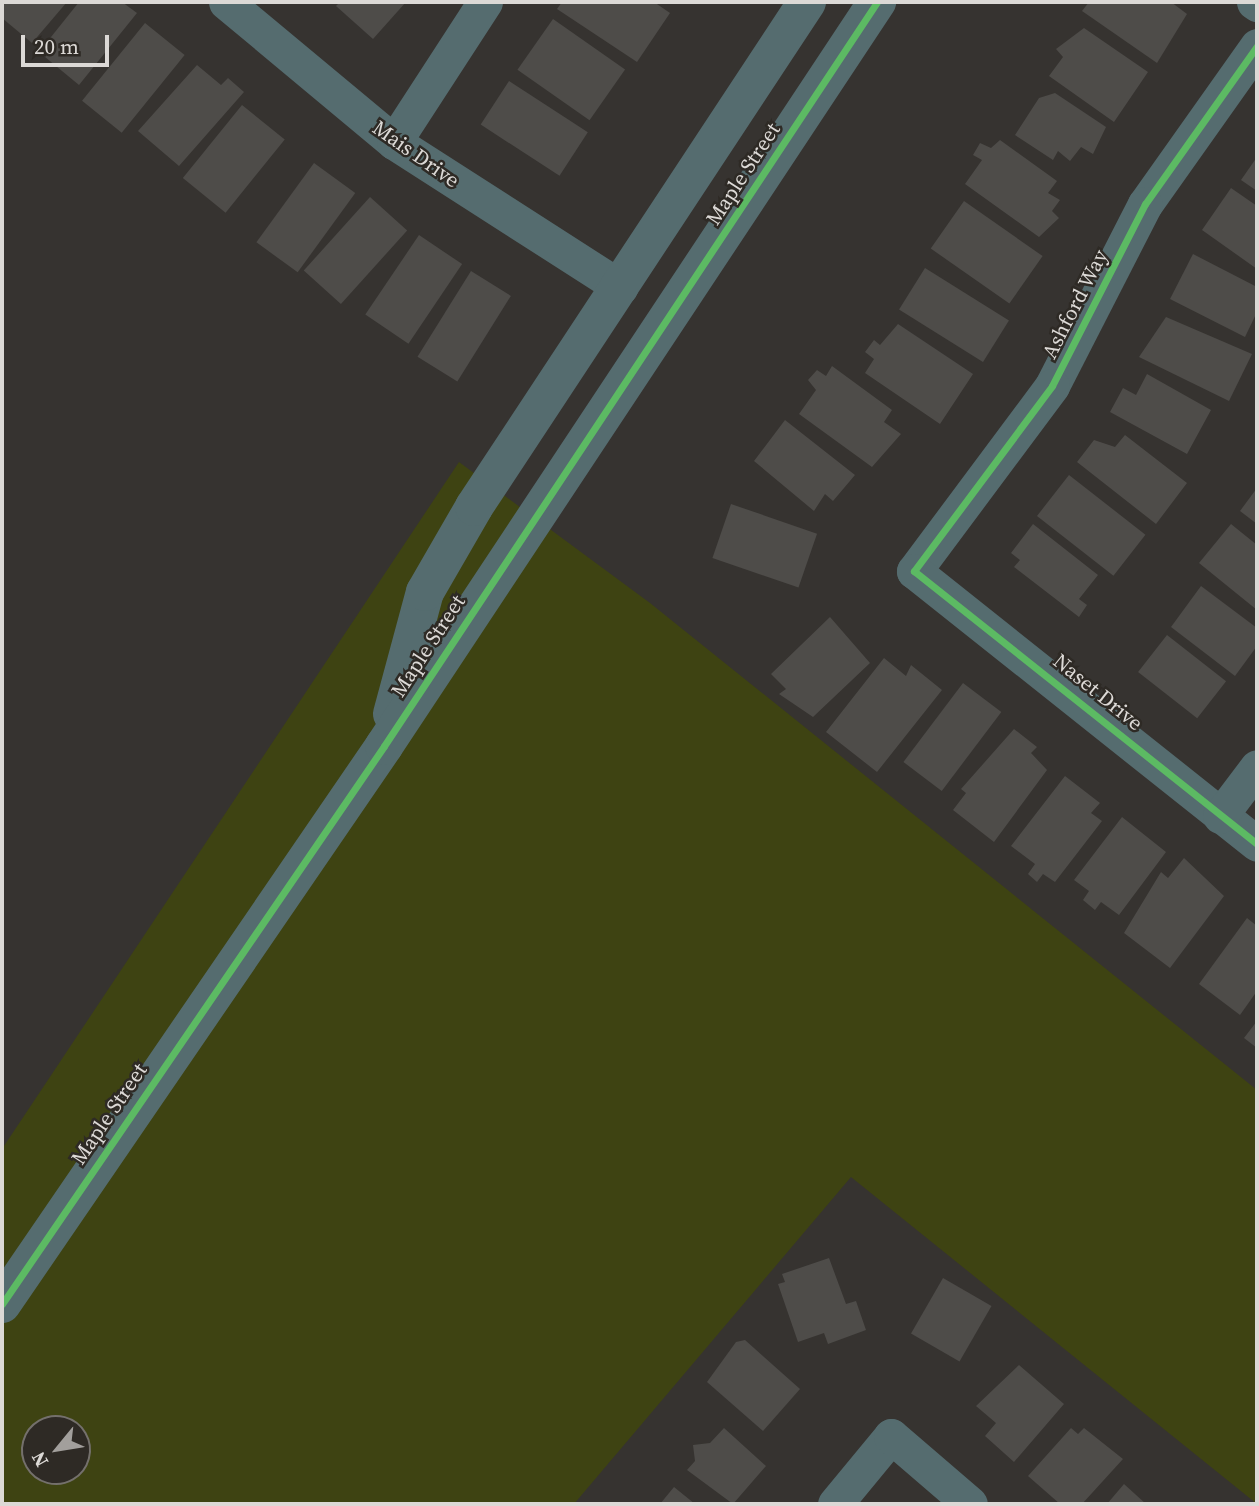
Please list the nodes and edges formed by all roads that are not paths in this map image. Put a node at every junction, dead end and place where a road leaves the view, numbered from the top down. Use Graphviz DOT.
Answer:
graph roads {
  1 [pos="226,2"];
  2 [pos="485,2"];
  3 [pos="807,2"];
  4 [pos="877,2"];
  5 [pos="1257,46"];
  6 [pos="394,142"];
  7 [pos="620,287"];
  8 [pos="914,571"];
  9 [pos="384,746"];
  10 [pos="1257,767"];
  11 [pos="1220,816"];
  12 [pos="1257,844"];
  13 [pos="2,1304"];
  14 [pos="835,1504"];
  15 [pos="970,1504"];
  1 -- 6 [label="street, Mais Drive"];
  2 -- 6 [label="street"];
  3 -- 7 [label="street, Maple Street"];
  4 -- 9 [label="street, Maple Street"];
  5 -- 8 [label="street, Ashford Way"];
  6 -- 7 [label="street, Mais Drive"];
  7 -- 9 [label="street, Maple Street"];
  8 -- 11 [label="street, Naset Drive"];
  9 -- 13 [label="street, Maple Street"];
  10 -- 11 [label="street"];
  11 -- 12 [label="street, Naset Drive"];
  14 -- 15 [label="street"];
}
